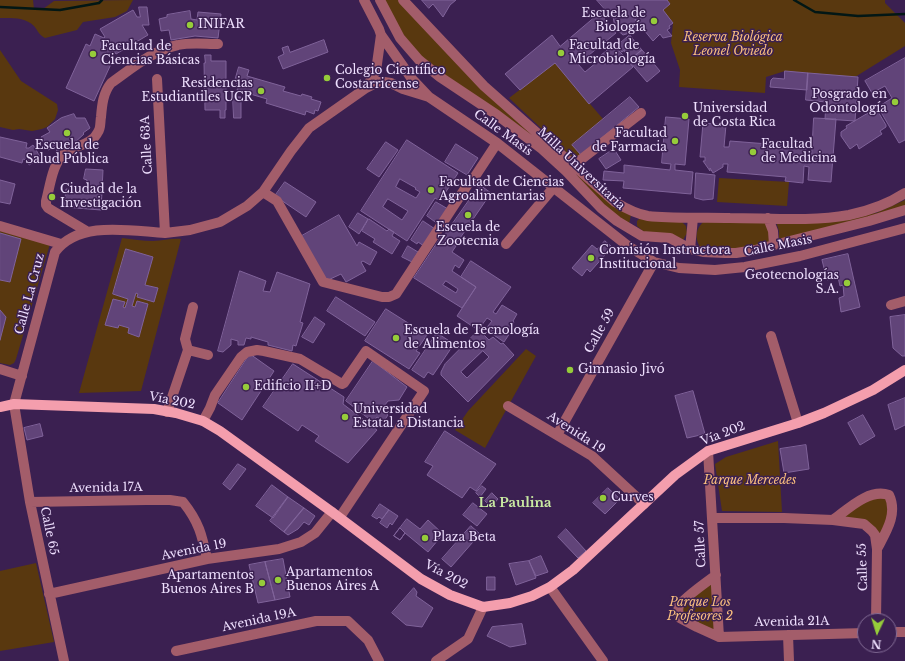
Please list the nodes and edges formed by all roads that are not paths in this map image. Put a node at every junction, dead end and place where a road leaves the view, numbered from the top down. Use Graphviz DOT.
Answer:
graph roads {
  1 [pos="364,0"];
  2 [pos="380,0"];
  3 [pos="402,0"];
  4 [pos="381,35"];
  5 [pos="218,44"];
  6 [pos="157,79"];
  7 [pos="366,88"];
  8 [pos="429,97"];
  9 [pos="641,113"];
  10 [pos="497,143"];
  11 [pos="570,168"];
  12 [pos="554,187"];
  13 [pos="263,192"];
  14 [pos="905,194"];
  15 [pos="905,210"];
  16 [pos="639,214"];
  17 [pos="692,218"];
  18 [pos="768,218"];
  19 [pos="0,226"];
  20 [pos="905,228"];
  21 [pos="632,230"];
  22 [pos="88,232"];
  23 [pos="165,233"];
  24 [pos="61,244"];
  25 [pos="506,244"];
  26 [pos="774,245"];
  27 [pos="690,249"];
  28 [pos="654,262"];
  29 [pos="905,301"];
  30 [pos="891,305"];
  31 [pos="193,307"];
  32 [pos="771,336"];
  33 [pos="188,350"];
  34 [pos="208,355"];
  35 [pos="0,369"];
  36 [pos="905,370"];
  37 [pos="22,376"];
  38 [pos="14,404"];
  39 [pos="508,406"];
  40 [pos="0,407"];
  41 [pos="167,412"];
  42 [pos="203,421"];
  43 [pos="798,423"];
  44 [pos="557,435"];
  45 [pos="708,451"];
  46 [pos="30,502"];
  47 [pos="644,504"];
  48 [pos="336,514"];
  49 [pos="712,518"];
  50 [pos="833,520"];
  51 [pos="877,549"];
  52 [pos="207,559"];
  53 [pos="716,575"];
  54 [pos="550,587"];
  55 [pos="49,594"];
  56 [pos="483,607"];
  57 [pos="876,613"];
  58 [pos="857,633"];
  59 [pos="788,635"];
  60 [pos="719,637"];
  61 [pos="176,651"];
  62 [pos="64,661"];
  63 [pos="379,661"];
  64 [pos="436,661"];
  65 [pos="603,661"];
  66 [pos="789,661"];
  1 -- 4 [label="street, Calle Masís"];
  2 -- 11 [label="street, Milla Universitaria"];
  3 -- 11 [label="street, Milla Universitaria"];
  4 -- 7 [label="street, Calle La Cruz"];
  4 -- 8 [label="street, Calle Masís"];
  5 -- 22 [label="street"];
  6 -- 23 [label="street, Calle 63A"];
  7 -- 8 [label="street, Calle La Cruz"];
  7 -- 13 [label="street, Calle La Cruz"];
  8 -- 10 [label="street, Calle Masís"];
  9 -- 11 [label="street"];
  10 -- 12 [label="street, Calle Masís"];
  10 -- 13 [label="street"];
  11 -- 16 [label="street, Milla Universitaria"];
  11 -- 21 [label="street, Milla Universitaria"];
  12 -- 25 [label="street"];
  12 -- 28 [label="street, Calle Masís"];
  13 -- 23 [label="street, Calle La Cruz"];
  14 -- 18 [label="street, Milla Universitaria"];
  15 -- 26 [label="street, Milla Universitaria"];
  16 -- 17 [label="street, Milla Universitaria"];
  16 -- 21 [label="street"];
  17 -- 18 [label="street, Milla Universitaria"];
  17 -- 27 [label="street"];
  18 -- 26 [label="street"];
  19 -- 24 [label="street"];
  20 -- 28 [label="street, Calle Masis"];
  21 -- 27 [label="street, Milla Universitaria"];
  22 -- 23 [label="street, Calle La Cruz"];
  22 -- 24 [label="street, Calle La Cruz"];
  24 -- 37 [label="street, Calle La Cruz"];
  26 -- 27 [label="street, Milla Universitaria"];
  28 -- 44 [label="street, Calle 59"];
  29 -- 30 [label="street"];
  31 -- 33 [label="street"];
  32 -- 43 [label="street"];
  33 -- 34 [label="street"];
  33 -- 41 [label="street"];
  35 -- 37 [label="street"];
  36 -- 43 [label="main road, Vía 202"];
  37 -- 38 [label="street, Calle La Cruz"];
  38 -- 40 [label="main road, Vía 202"];
  38 -- 41 [label="main road, Vía 202"];
  38 -- 46 [label="street, Calle 65"];
  39 -- 44 [label="street, Avenida 19"];
  41 -- 42 [label="main road, Vía 202"];
  42 -- 48 [label="main road, Vía 202"];
  42 -- 48 [label="street, Avenida 19"];
  43 -- 45 [label="main road, Vía 202"];
  44 -- 47 [label="street, Avenida 19"];
  45 -- 47 [label="main road, Vía 202"];
  45 -- 49 [label="street, Calle 57"];
  46 -- 52 [label="street, Avenida 17A"];
  46 -- 55 [label="street, Calle 65"];
  47 -- 54 [label="main road, Vía 202"];
  48 -- 52 [label="street, Avenida 19"];
  48 -- 56 [label="main road, Vía 202"];
  49 -- 50 [label="street"];
  49 -- 53 [label="street, Calle 57"];
  50 -- 51 [label="street, Calle 55"];
  50 -- 51 [label="street"];
  51 -- 57 [label="street, Calle 55"];
  52 -- 55 [label="street, Avenida 19"];
  53 -- 60 [label="street, Calle 57"];
  53 -- 60 [label="street"];
  54 -- 56 [label="main road, Vía 202"];
  54 -- 65 [label="street"];
  55 -- 62 [label="street, Calle 65"];
  56 -- 64 [label="street"];
  58 -- 59 [label="street, Avenida 21A"];
  59 -- 60 [label="street, Avenida 21A"];
  59 -- 66 [label="street"];
  61 -- 63 [label="street, Avenida 19A"];
}
